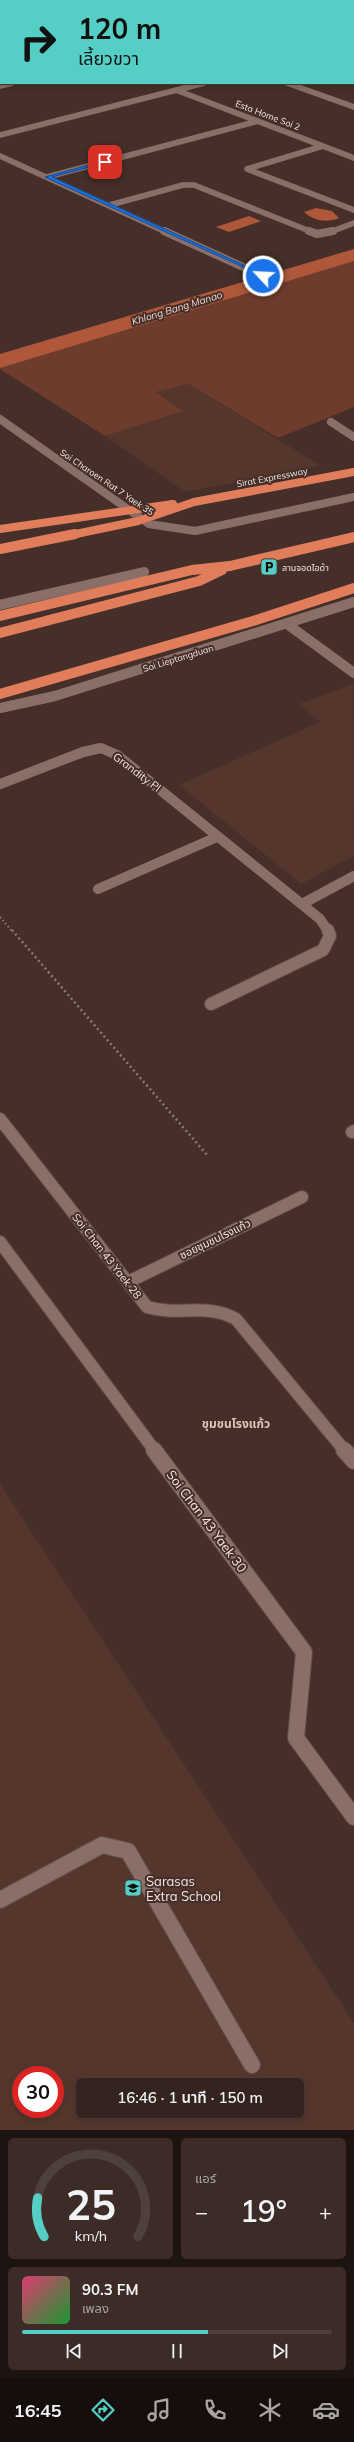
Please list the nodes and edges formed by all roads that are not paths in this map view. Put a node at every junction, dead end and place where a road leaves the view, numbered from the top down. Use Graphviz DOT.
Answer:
graph roads {
  1 [pos="200,84"];
  2 [pos="290,84"];
  3 [pos="176,90"];
  4 [pos="354,107"];
  5 [pos="258,121"];
  6 [pos="0,135"];
  7 [pos="323,146"];
  8 [pos="0,156"];
  9 [pos="354,158"];
  10 [pos="47,177"];
  11 [pos="110,205"];
  12 [pos="354,210"];
  13 [pos="354,223"];
  14 [pos="263,276"];
  15 [pos="0,420"];
  16 [pos="331,422"];
  17 [pos="354,436"];
  18 [pos="354,472"];
  19 [pos="354,497"];
  20 [pos="194,502"];
  21 [pos="0,529"];
  22 [pos="354,537"];
  23 [pos="0,549"];
  24 [pos="230,566"];
  25 [pos="144,572"];
  26 [pos="354,588"];
  27 [pos="354,602"];
  28 [pos="0,605"];
  29 [pos="0,616"];
  30 [pos="287,624"];
  31 [pos="0,633"];
  32 [pos="354,673"];
  33 [pos="2,694"];
  34 [pos="0,708"];
  35 [pos="0,784"];
  36 [pos="217,837"];
  37 [pos="354,876"];
  38 [pos="98,889"];
  39 [pos="302,904"];
  40 [pos="211,1004"];
  41 [pos="0,1119"];
  42 [pos="302,1197"];
  43 [pos="0,1242"];
  44 [pos="128,1282"];
  45 [pos="354,1461"];
  46 [pos="354,1817"];
  47 [pos="0,1900"];
  48 [pos="252,2065"];
  1 -- 3 [label="street"];
  2 -- 4 [label="street"];
  3 -- 5 [label="street, Esta Home Soi 2"];
  3 -- 6 [label="street"];
  5 -- 7 [label="street, Esta Home Soi 2"];
  5 -- 10 [label="street"];
  7 -- 9 [label="street, Esta Home Soi 2"];
  7 -- 12 [label="street"];
  8 -- 10 [label="street"];
  10 -- 11 [label="street"];
  11 -- 13 [label="street"];
  11 -- 14 [label="street"];
  15 -- 19 [label="street, Soi Charoen Rat 7 Yaek 35"];
  16 -- 17 [label="street"];
  18 -- 20 [label="highway, Sirat Expressway"];
  20 -- 21 [label="highway, bridge"];
  20 -- 23 [label="highway, bridge"];
  22 -- 24 [label="highway"];
  24 -- 29 [label="highway"];
  24 -- 31 [label="highway"];
  25 -- 28 [label="street"];
  26 -- 33 [label="highway"];
  27 -- 30 [label="street, Soi Lieptangduan"];
  30 -- 32 [label="street"];
  30 -- 34 [label="street, Soi Lieptangduan"];
  35 -- 36 [label="street, Grandity Pl"];
  36 -- 38 [label="street"];
  36 -- 39 [label="street, Grandity Pl"];
  37 -- 39 [label="street"];
  39 -- 40 [label="street, Grandity Pl"];
  41 -- 44 [label="street, Soi Chan 43 Yaek 28"];
  42 -- 44 [label="street, ซอยชุมชนโรงแก้ว"];
  43 -- 46 [label="street, Soi Chan 43 Yaek 30"];
  44 -- 45 [label="street, Soi Chan 43 Yaek 28"];
  47 -- 48 [label="street"];
}
